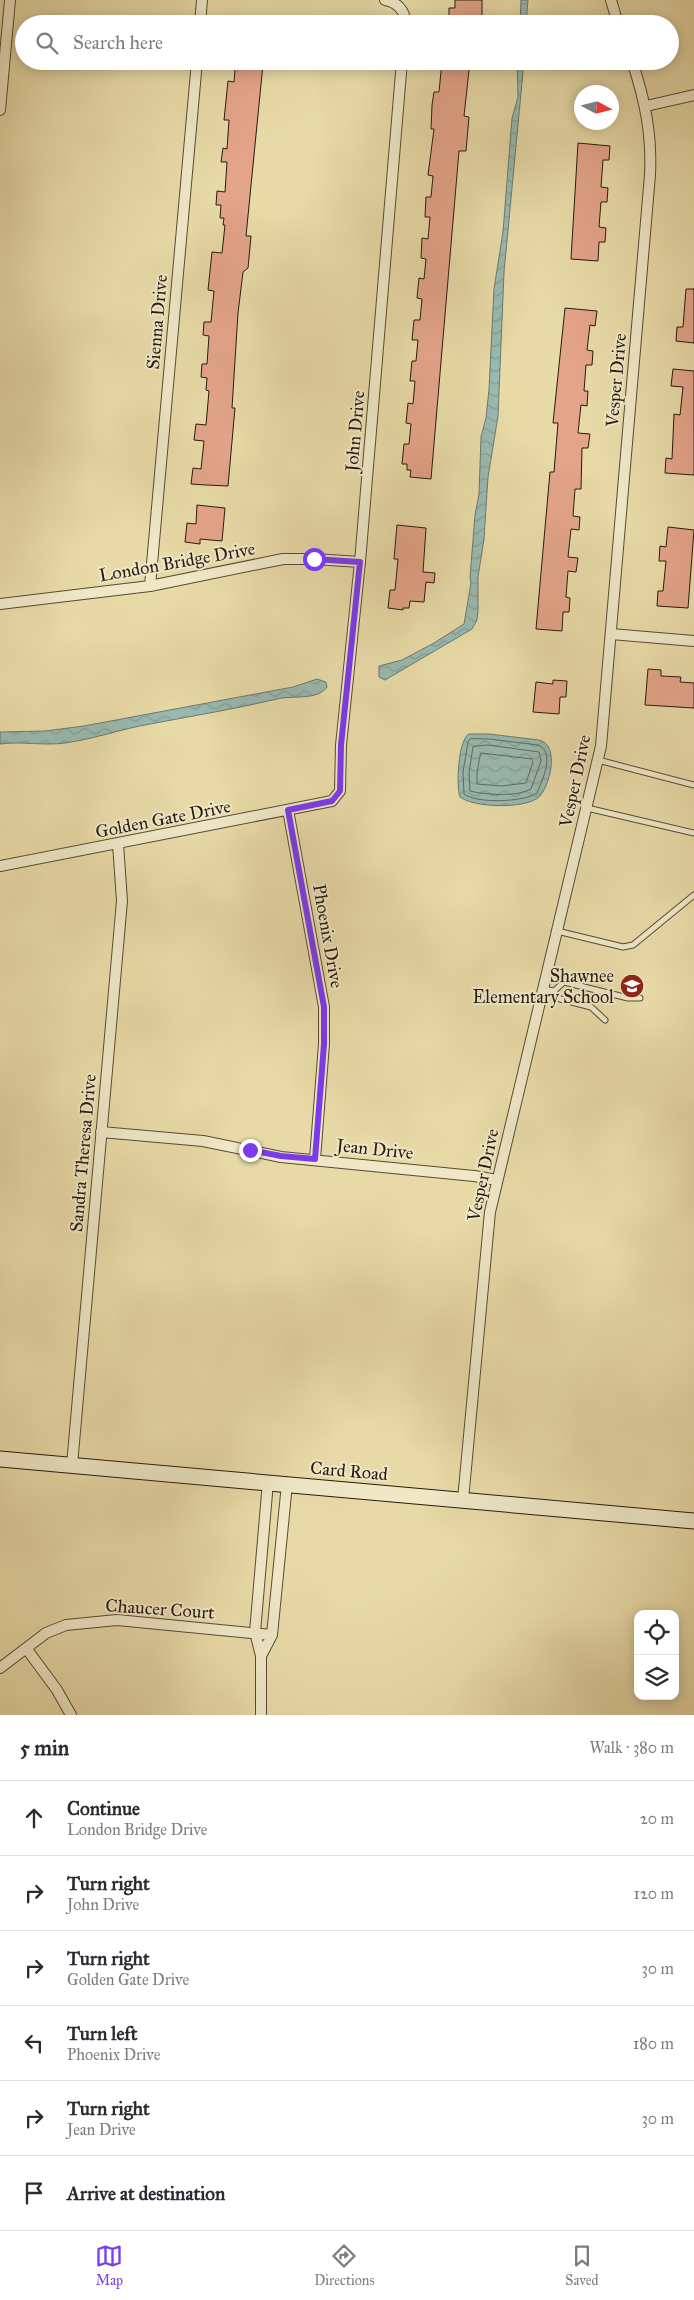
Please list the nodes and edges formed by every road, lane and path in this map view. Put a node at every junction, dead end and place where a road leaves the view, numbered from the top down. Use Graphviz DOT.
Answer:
graph roads {
  1 [pos="10,0"];
  2 [pos="202,0"];
  3 [pos="385,0"];
  4 [pos="612,0"];
  5 [pos="201,15"];
  6 [pos="402,15"];
  7 [pos="616,15"];
  8 [pos="196,70"];
  9 [pos="401,70"];
  10 [pos="635,70"];
  11 [pos="694,95"];
  12 [pos="646,106"];
  13 [pos="0,110"];
  14 [pos="360,562"];
  15 [pos="150,586"];
  16 [pos="0,604"];
  17 [pos="611,634"];
  18 [pos="694,641"];
  19 [pos="598,760"];
  20 [pos="694,785"];
  21 [pos="332,801"];
  22 [pos="587,808"];
  23 [pos="288,810"];
  24 [pos="694,833"];
  25 [pos="118,844"];
  26 [pos="0,866"];
  27 [pos="694,895"];
  28 [pos="556,931"];
  29 [pos="543,988"];
  30 [pos="554,991"];
  31 [pos="640,998"];
  32 [pos="605,1020"];
  33 [pos="101,1132"];
  34 [pos="315,1159"];
  35 [pos="497,1180"];
  36 [pos="0,1460"];
  37 [pos="72,1465"];
  38 [pos="268,1482"];
  39 [pos="286,1484"];
  40 [pos="463,1500"];
  41 [pos="694,1521"];
  42 [pos="261,1564"];
  43 [pos="280,1566"];
  44 [pos="255,1632"];
  45 [pos="272,1635"];
  46 [pos="26,1648"];
  47 [pos="261,1656"];
  48 [pos="0,1668"];
  49 [pos="70,1715"];
  50 [pos="261,1715"];
  1 -- 13 [label="street"];
  2 -- 5 [label="street"];
  3 -- 6 [label="street"];
  4 -- 7 [label="street"];
  8 -- 15 [label="street, Sienna Drive"];
  9 -- 14 [label="street, John Drive"];
  10 -- 12 [label="street, Vesper Drive"];
  11 -- 12 [label="street"];
  12 -- 17 [label="street, Vesper Drive"];
  14 -- 15 [label="street, London Bridge Drive"];
  14 -- 21 [label="street, John Drive"];
  15 -- 16 [label="street, London Bridge Drive"];
  17 -- 18 [label="street"];
  17 -- 19 [label="street, Vesper Drive"];
  19 -- 20 [label="lane"];
  19 -- 22 [label="street, Vesper Drive"];
  21 -- 23 [label="street, Golden Gate Drive"];
  22 -- 24 [label="lane"];
  22 -- 28 [label="street, Vesper Drive"];
  23 -- 25 [label="street, Golden Gate Drive"];
  23 -- 34 [label="street, Phoenix Drive"];
  25 -- 26 [label="street, Golden Gate Drive"];
  25 -- 33 [label="street, Sandra Theresa Drive"];
  27 -- 28 [label="lane"];
  28 -- 29 [label="street, Vesper Drive"];
  29 -- 30 [label="lane"];
  29 -- 35 [label="street, Vesper Drive"];
  30 -- 31 [label="lane"];
  30 -- 32 [label="lane"];
  33 -- 34 [label="street, Jean Drive"];
  33 -- 37 [label="street, Sandra Theresa Drive"];
  34 -- 35 [label="street, Jean Drive"];
  35 -- 40 [label="street, Vesper Drive"];
  36 -- 37 [label="street, Card Road"];
  37 -- 38 [label="street, Card Road"];
  38 -- 39 [label="street, Card Road"];
  38 -- 42 [label="street"];
  39 -- 40 [label="street, Card Road"];
  39 -- 43 [label="street"];
  40 -- 41 [label="street, Card Road"];
  42 -- 43 [label="street"];
  42 -- 44 [label="street"];
  43 -- 45 [label="street"];
  44 -- 45 [label="street, Chaucer Court"];
  44 -- 46 [label="street, Chaucer Court"];
  44 -- 47 [label="street"];
  45 -- 47 [label="street"];
  46 -- 48 [label="street, Chaucer Court"];
  46 -- 49 [label="street"];
  47 -- 50 [label="street"];
}
